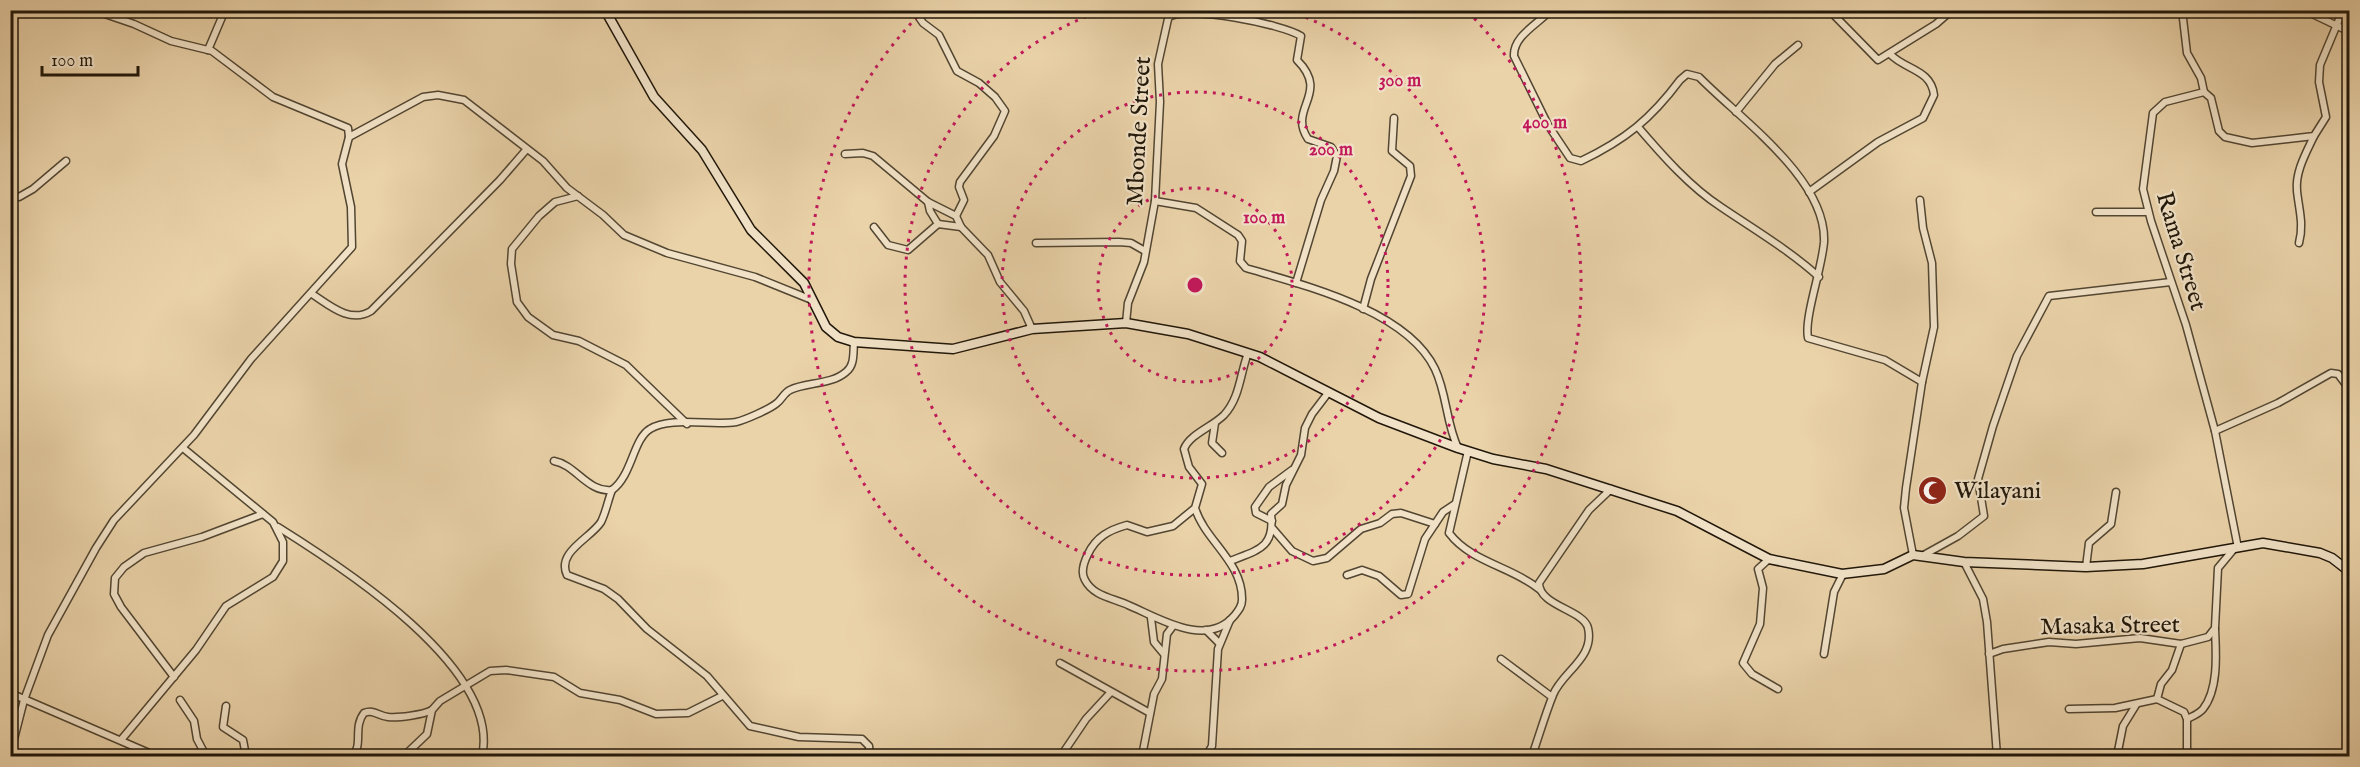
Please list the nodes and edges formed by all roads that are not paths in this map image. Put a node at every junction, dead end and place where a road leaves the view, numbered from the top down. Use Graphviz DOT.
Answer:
graph roads {
  1 [pos="47,10"];
  2 [pos="54,10"];
  3 [pos="93,10"];
  4 [pos="225,10"];
  5 [pos="604,10"];
  6 [pos="914,10"];
  7 [pos="1551,10"];
  8 [pos="1829,10"];
  9 [pos="1952,10"];
  10 [pos="2182,10"];
  11 [pos="2304,10"];
  12 [pos="2343,10"];
  13 [pos="1170,14"];
  14 [pos="2337,26"];
  15 [pos="2349,32"];
  16 [pos="1798,45"];
  17 [pos="208,50"];
  18 [pos="1890,54"];
  19 [pos="2204,92"];
  20 [pos="1736,112"];
  21 [pos="1394,118"];
  22 [pos="1638,127"];
  23 [pos="2314,136"];
  24 [pos="349,137"];
  25 [pos="526,150"];
  26 [pos="845,154"];
  27 [pos="66,161"];
  28 [pos="1809,192"];
  29 [pos="10,196"];
  30 [pos="578,196"];
  31 [pos="1920,200"];
  32 [pos="1155,201"];
  33 [pos="928,202"];
  34 [pos="2096,212"];
  35 [pos="2148,212"];
  36 [pos="956,216"];
  37 [pos="938,224"];
  38 [pos="874,227"];
  39 [pos="961,227"];
  40 [pos="1036,243"];
  41 [pos="2299,243"];
  42 [pos="1145,251"];
  43 [pos="1819,278"];
  44 [pos="2171,282"];
  45 [pos="1296,283"];
  46 [pos="312,294"];
  47 [pos="812,300"];
  48 [pos="1364,309"];
  49 [pos="1126,323"];
  50 [pos="1032,329"];
  51 [pos="854,342"];
  52 [pos="1248,353"];
  53 [pos="1922,382"];
  54 [pos="2349,390"];
  55 [pos="1328,393"];
  56 [pos="1215,423"];
  57 [pos="687,424"];
  58 [pos="2215,431"];
  59 [pos="183,448"];
  60 [pos="1458,448"];
  61 [pos="1468,451"];
  62 [pos="1222,453"];
  63 [pos="554,461"];
  64 [pos="1294,469"];
  65 [pos="1611,489"];
  66 [pos="612,490"];
  67 [pos="2116,492"];
  68 [pos="1456,503"];
  69 [pos="1195,508"];
  70 [pos="263,514"];
  71 [pos="1435,524"];
  72 [pos="1272,525"];
  73 [pos="278,527"];
  74 [pos="2235,549"];
  75 [pos="1917,556"];
  76 [pos="1769,559"];
  77 [pos="1230,561"];
  78 [pos="1964,562"];
  79 [pos="2086,567"];
  80 [pos="2349,572"];
  81 [pos="1843,573"];
  82 [pos="1347,576"];
  83 [pos="1539,589"];
  84 [pos="1151,618"];
  85 [pos="1230,620"];
  86 [pos="1173,626"];
  87 [pos="2215,628"];
  88 [pos="1206,630"];
  89 [pos="1219,643"];
  90 [pos="2181,644"];
  91 [pos="1164,654"];
  92 [pos="1824,654"];
  93 [pos="1989,654"];
  94 [pos="1501,659"];
  95 [pos="1060,663"];
  96 [pos="174,677"];
  97 [pos="467,684"];
  98 [pos="1778,689"];
  99 [pos="10,693"];
  100 [pos="1110,693"];
  101 [pos="722,696"];
  102 [pos="1552,697"];
  103 [pos="2157,699"];
  104 [pos="24,700"];
  105 [pos="180,700"];
  106 [pos="2137,704"];
  107 [pos="226,706"];
  108 [pos="2069,709"];
  109 [pos="432,710"];
  110 [pos="1150,713"];
  111 [pos="2187,720"];
  112 [pos="121,740"];
  113 [pos="1063,753"];
  114 [pos="12,755"];
  115 [pos="156,756"];
  116 [pos="206,756"];
  117 [pos="246,756"];
  118 [pos="353,756"];
  119 [pos="405,756"];
  120 [pos="482,756"];
  121 [pos="870,756"];
  122 [pos="1142,756"];
  123 [pos="1199,756"];
  124 [pos="1532,756"];
  125 [pos="1997,756"];
  126 [pos="2117,756"];
  127 [pos="2187,756"];
  1 -- 2 [label="street"];
  3 -- 17 [label="street"];
  4 -- 17 [label="street"];
  5 -- 47 [label="street"];
  6 -- 36 [label="street"];
  7 -- 22 [label="street"];
  8 -- 18 [label="street"];
  9 -- 18 [label="street"];
  10 -- 19 [label="street"];
  11 -- 14 [label="street"];
  12 -- 14 [label="street"];
  13 -- 32 [label="street, Mbonde Street"];
  13 -- 45 [label="street"];
  14 -- 15 [label="street"];
  14 -- 23 [label="street"];
  16 -- 20 [label="street"];
  17 -- 24 [label="street"];
  18 -- 28 [label="street"];
  19 -- 23 [label="street"];
  19 -- 35 [label="street, Rama Street"];
  20 -- 22 [label="street"];
  20 -- 28 [label="street"];
  21 -- 48 [label="street"];
  22 -- 43 [label="street"];
  23 -- 41 [label="street"];
  24 -- 25 [label="street"];
  24 -- 46 [label="street"];
  25 -- 30 [label="street"];
  25 -- 46 [label="street"];
  26 -- 33 [label="street"];
  27 -- 29 [label="street"];
  28 -- 43 [label="street"];
  30 -- 47 [label="street"];
  30 -- 57 [label="street"];
  31 -- 53 [label="street"];
  32 -- 42 [label="street, Mbonde Street"];
  32 -- 45 [label="street"];
  33 -- 36 [label="street"];
  33 -- 37 [label="street"];
  34 -- 35 [label="street"];
  35 -- 44 [label="street, Rama Street"];
  36 -- 39 [label="street"];
  37 -- 38 [label="street"];
  37 -- 39 [label="street"];
  39 -- 50 [label="street"];
  40 -- 42 [label="street"];
  42 -- 49 [label="street, Mbonde Street"];
  43 -- 53 [label="street"];
  44 -- 58 [label="street, Rama Street"];
  44 -- 75 [label="street"];
  45 -- 48 [label="street"];
  46 -- 59 [label="street"];
  47 -- 51 [label="street"];
  48 -- 60 [label="street"];
  49 -- 50 [label="street"];
  49 -- 52 [label="street"];
  50 -- 51 [label="street"];
  51 -- 57 [label="street"];
  52 -- 55 [label="street"];
  52 -- 56 [label="street"];
  53 -- 75 [label="street"];
  54 -- 58 [label="street"];
  55 -- 60 [label="street"];
  55 -- 64 [label="street"];
  56 -- 62 [label="street"];
  56 -- 69 [label="street"];
  57 -- 66 [label="street"];
  58 -- 74 [label="street, Rama Street"];
  59 -- 70 [label="street"];
  59 -- 104 [label="street"];
  60 -- 61 [label="street"];
  61 -- 65 [label="street"];
  61 -- 68 [label="street"];
  63 -- 66 [label="street"];
  64 -- 72 [label="street"];
  64 -- 72 [label="street"];
  65 -- 76 [label="street"];
  65 -- 83 [label="street"];
  66 -- 101 [label="street"];
  67 -- 79 [label="street"];
  68 -- 71 [label="street"];
  68 -- 83 [label="street"];
  69 -- 77 [label="street"];
  69 -- 84 [label="street"];
  70 -- 73 [label="street"];
  70 -- 96 [label="street"];
  71 -- 72 [label="street"];
  71 -- 82 [label="street"];
  72 -- 77 [label="street"];
  73 -- 96 [label="street"];
  73 -- 97 [label="street"];
  74 -- 79 [label="street"];
  74 -- 80 [label="street"];
  74 -- 87 [label="street, Masaka Street"];
  75 -- 78 [label="street"];
  75 -- 81 [label="street"];
  76 -- 81 [label="street"];
  76 -- 98 [label="street"];
  77 -- 85 [label="street"];
  78 -- 79 [label="street"];
  78 -- 93 [label="street"];
  81 -- 92 [label="street"];
  83 -- 102 [label="street"];
  84 -- 86 [label="street"];
  84 -- 91 [label="street"];
  85 -- 88 [label="street"];
  85 -- 89 [label="street"];
  86 -- 88 [label="street"];
  86 -- 91 [label="street"];
  87 -- 90 [label="street, Masaka Street"];
  87 -- 111 [label="street"];
  88 -- 89 [label="street"];
  89 -- 123 [label="street"];
  90 -- 93 [label="street, Masaka Street"];
  90 -- 103 [label="street"];
  91 -- 110 [label="street"];
  93 -- 125 [label="street"];
  94 -- 102 [label="street"];
  95 -- 100 [label="street"];
  96 -- 112 [label="street"];
  97 -- 101 [label="street"];
  97 -- 109 [label="street"];
  97 -- 120 [label="street"];
  99 -- 104 [label="street"];
  100 -- 110 [label="street"];
  100 -- 113 [label="street"];
  101 -- 121 [label="street"];
  102 -- 124 [label="street"];
  103 -- 106 [label="street"];
  103 -- 111 [label="street"];
  104 -- 112 [label="street"];
  104 -- 114 [label="street"];
  105 -- 116 [label="street"];
  106 -- 108 [label="street"];
  106 -- 126 [label="street"];
  107 -- 117 [label="street"];
  109 -- 118 [label="street"];
  109 -- 119 [label="street"];
  110 -- 122 [label="street"];
  111 -- 127 [label="street"];
  112 -- 115 [label="street"];
}
